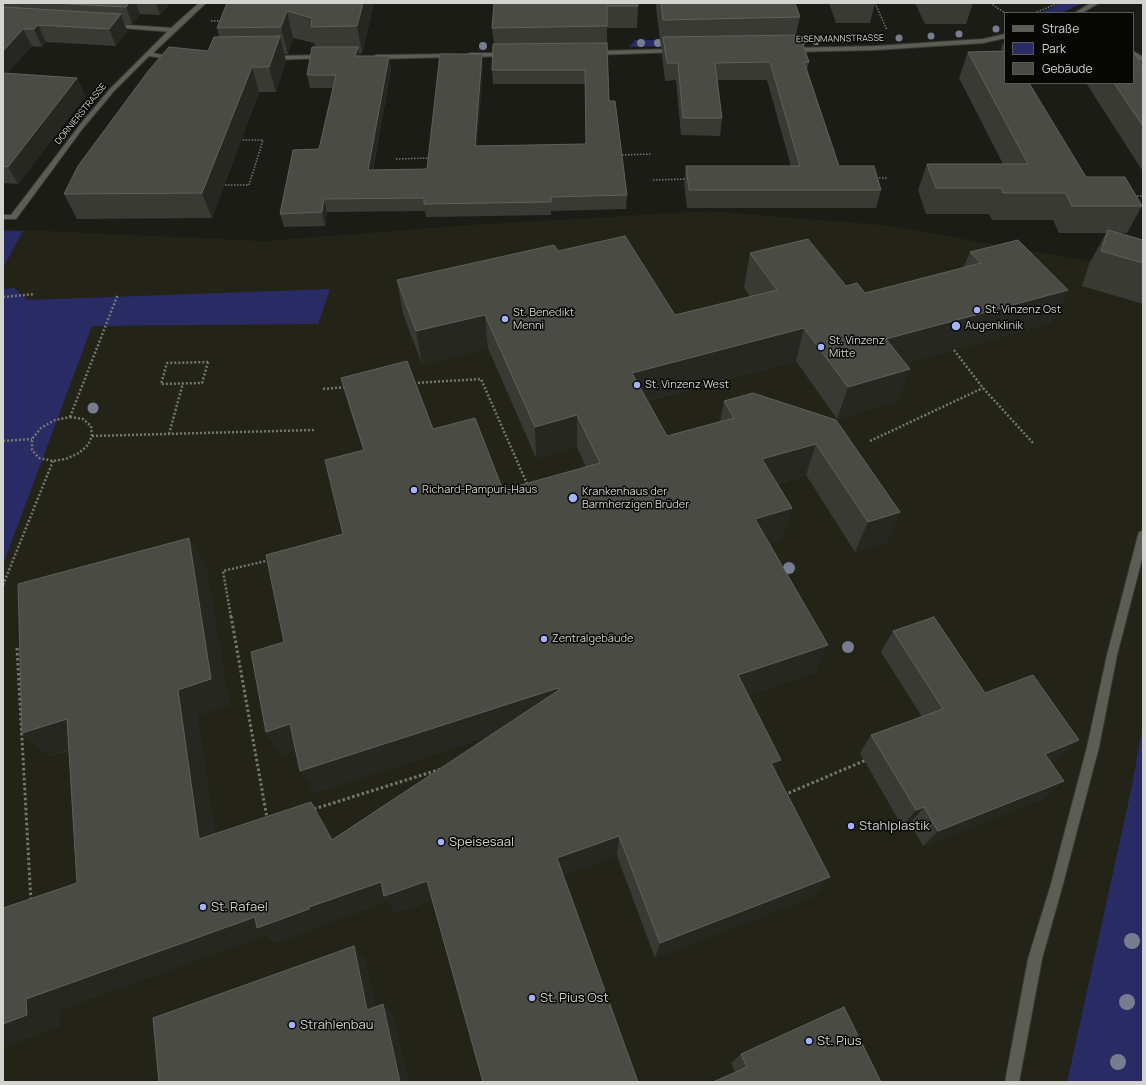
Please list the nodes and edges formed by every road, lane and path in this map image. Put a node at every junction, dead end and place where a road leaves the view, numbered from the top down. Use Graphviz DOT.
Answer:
graph roads {
  1 [pos="203,3"];
  2 [pos="875,3"];
  3 [pos="990,3"];
  4 [pos="1059,3"];
  5 [pos="1096,3"];
  6 [pos="1004,12"];
  7 [pos="1036,12"];
  8 [pos="1079,12"];
  9 [pos="187,17"];
  10 [pos="227,21"];
  11 [pos="103,26"];
  12 [pos="172,30"];
  13 [pos="889,36"];
  14 [pos="1004,36"];
  15 [pos="784,50"];
  16 [pos="684,51"];
  17 [pos="590,53"];
  18 [pos="148,54"];
  19 [pos="511,54"];
  20 [pos="1134,54"];
  21 [pos="464,55"];
  22 [pos="457,56"];
  23 [pos="332,57"];
  24 [pos="372,57"];
  25 [pos="261,58"];
  26 [pos="182,59"];
  27 [pos="1143,60"];
  28 [pos="241,140"];
  29 [pos="652,154"];
  30 [pos="612,155"];
  31 [pos="436,158"];
  32 [pos="396,159"];
  33 [pos="872,178"];
  34 [pos="887,178"];
  35 [pos="692,179"];
  36 [pos="654,180"];
  37 [pos="218,185"];
  38 [pos="1127,195"];
  39 [pos="1143,196"];
  40 [pos="3,217"];
  41 [pos="36,294"];
  42 [pos="118,294"];
  43 [pos="3,297"];
  44 [pos="954,350"];
  45 [pos="410,383"];
  46 [pos="183,384"];
  47 [pos="355,387"];
  48 [pos="983,388"];
  49 [pos="323,389"];
  50 [pos="70,417"];
  51 [pos="314,430"];
  52 [pos="169,434"];
  53 [pos="92,436"];
  54 [pos="32,439"];
  55 [pos="3,441"];
  56 [pos="870,441"];
  57 [pos="1033,443"];
  58 [pos="53,461"];
  59 [pos="531,492"];
  60 [pos="1143,535"];
  61 [pos="277,558"];
  62 [pos="3,585"];
  63 [pos="17,648"];
  64 [pos="872,758"];
  65 [pos="449,766"];
  66 [pos="783,795"];
  67 [pos="313,809"];
  68 [pos="268,824"];
  69 [pos="31,908"];
  70 [pos="1012,1082"];
  1 -- 9 [label="street, DORNIERSTRASSE"];
  2 -- 13 [label="path"];
  3 -- 6 [label="path"];
  4 -- 7 [label="path"];
  5 -- 8 [label="street"];
  9 -- 10 [label="path"];
  9 -- 12 [label="street, DORNIERSTRASSE"];
  11 -- 12 [label="street"];
  12 -- 18 [label="street, DORNIERSTRASSE"];
  14 -- 15 [label="street, EISENMANNSTRASSE"];
  16 -- 17 [label="street"];
  18 -- 26 [label="street"];
  18 -- 40 [label="street, DORNIERSTRASSE"];
  19 -- 21 [label="street"];
  20 -- 27 [label="street"];
  22 -- 24 [label="street"];
  23 -- 25 [label="street"];
  28 -- 37 [label="path"];
  29 -- 30 [label="path"];
  31 -- 32 [label="path"];
  33 -- 34 [label="path"];
  35 -- 36 [label="path"];
  38 -- 39 [label="path"];
  41 -- 43 [label="path"];
  42 -- 50 [label="path"];
  44 -- 48 [label="path"];
  45 -- 59 [label="path"];
  46 -- 46 [label="path"];
  46 -- 52 [label="path"];
  47 -- 49 [label="path"];
  48 -- 56 [label="path"];
  48 -- 57 [label="path"];
  50 -- 53 [label="path"];
  50 -- 54 [label="path"];
  51 -- 52 [label="path"];
  52 -- 53 [label="path"];
  53 -- 58 [label="path"];
  54 -- 55 [label="path"];
  54 -- 58 [label="path"];
  58 -- 62 [label="path"];
  60 -- 70 [label="street"];
  61 -- 68 [label="path"];
  63 -- 69 [label="path"];
  64 -- 66 [label="path"];
  65 -- 67 [label="path"];
}
